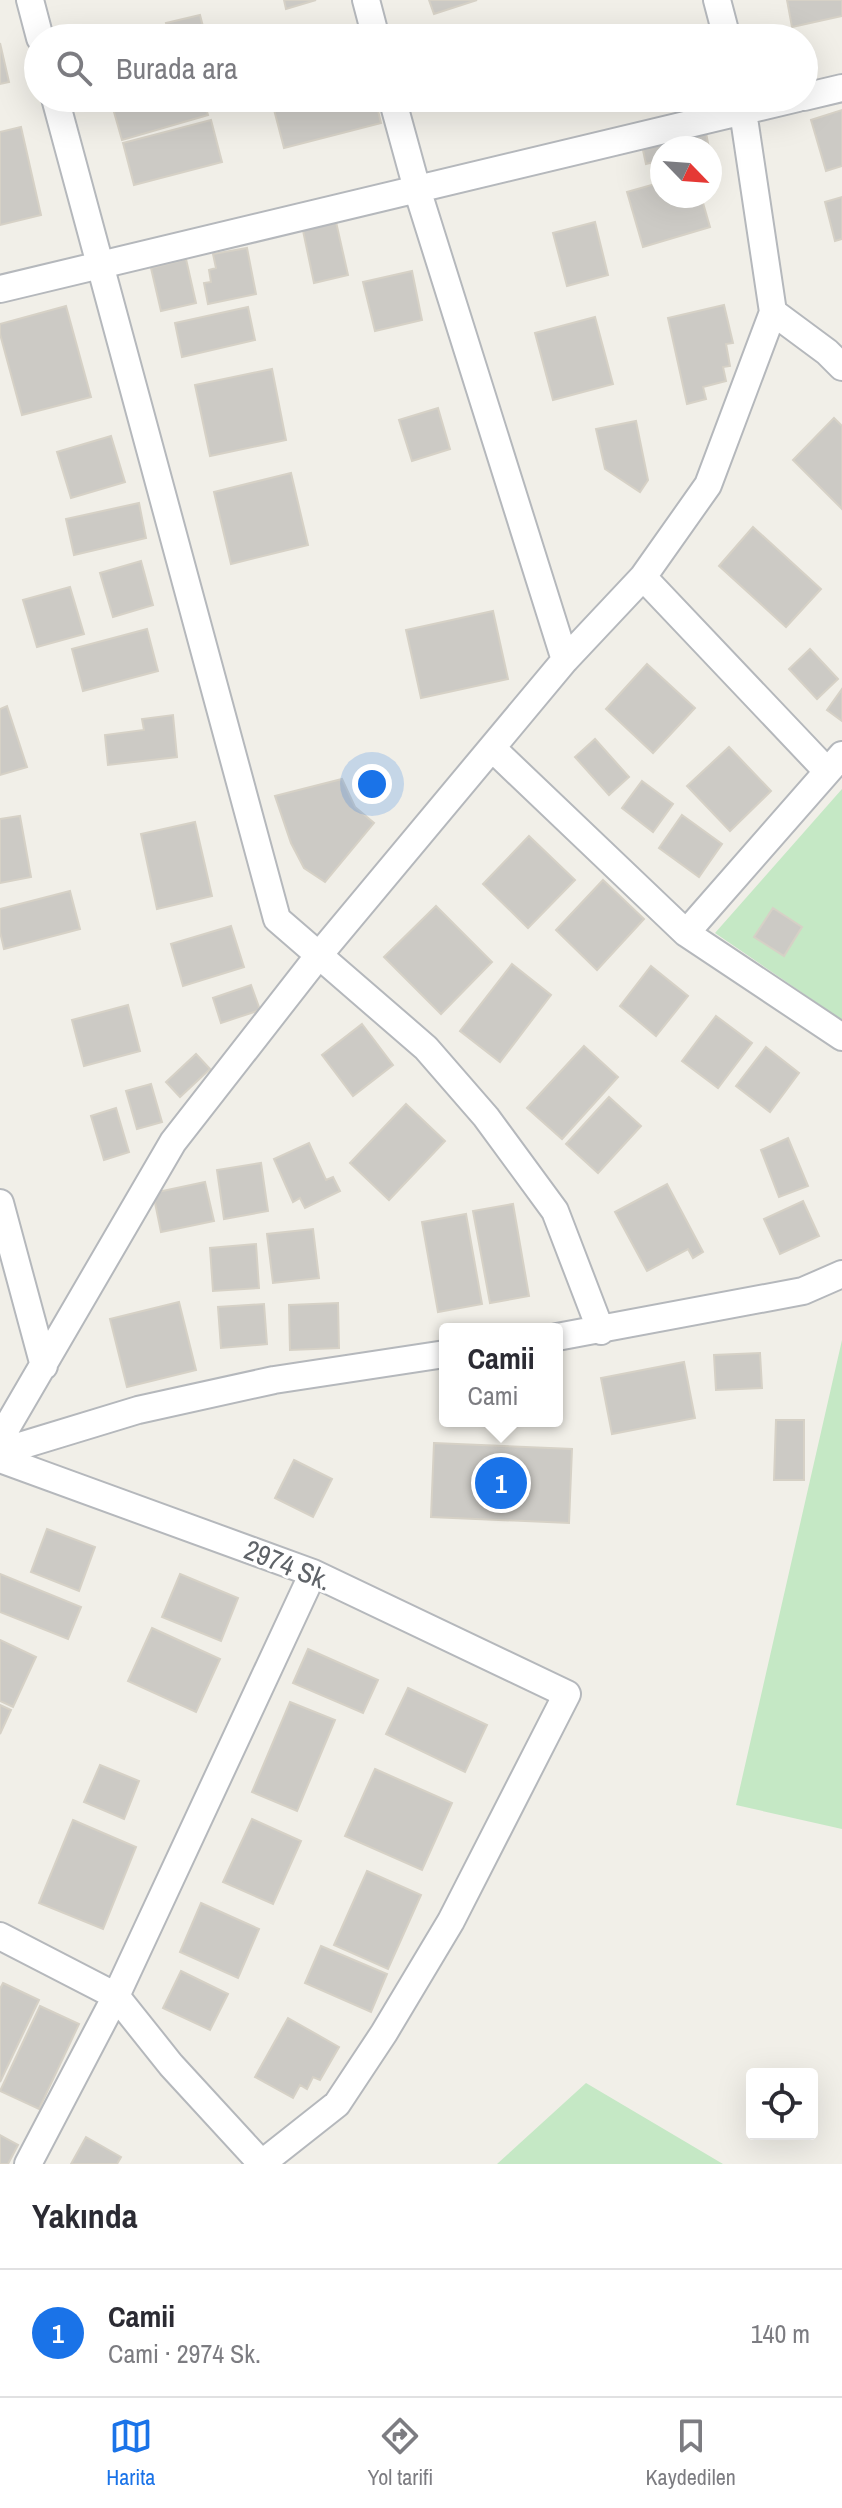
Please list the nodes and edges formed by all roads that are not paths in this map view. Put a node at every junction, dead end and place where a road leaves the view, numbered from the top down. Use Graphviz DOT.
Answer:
graph roads {
  1 [pos="30,0"];
  2 [pos="366,0"];
  3 [pos="717,0"];
  4 [pos="36,24"];
  5 [pos="372,24"];
  6 [pos="723,24"];
  7 [pos="842,88"];
  8 [pos="818,93"];
  9 [pos="59,112"];
  10 [pos="396,112"];
  11 [pos="712,112"];
  12 [pos="744,112"];
  13 [pos="417,189"];
  14 [pos="99,266"];
  15 [pos="0,289"];
  16 [pos="773,312"];
  17 [pos="842,367"];
  18 [pos="643,577"];
  19 [pos="565,660"];
  20 [pos="492,748"];
  21 [pos="835,763"];
  22 [pos="686,933"];
  23 [pos="319,955"];
  24 [pos="842,1037"];
  25 [pos="0,1203"];
  26 [pos="842,1274"];
  27 [pos="601,1331"];
  28 [pos="563,1336"];
  29 [pos="439,1355"];
  30 [pos="44,1366"];
  31 [pos="0,1439"];
  32 [pos="0,1452"];
  33 [pos="0,1459"];
  34 [pos="313,1573"];
  35 [pos="0,1936"];
  36 [pos="116,1996"];
  37 [pos="28,2164"];
  38 [pos="262,2164"];
  1 -- 4 [label="street"];
  2 -- 5 [label="street"];
  3 -- 6 [label="street"];
  7 -- 8 [label="street"];
  9 -- 14 [label="street"];
  10 -- 13 [label="street"];
  11 -- 13 [label="street"];
  12 -- 16 [label="street"];
  13 -- 14 [label="street"];
  13 -- 19 [label="street"];
  14 -- 15 [label="street"];
  14 -- 23 [label="street"];
  16 -- 17 [label="street"];
  16 -- 18 [label="street"];
  18 -- 19 [label="street"];
  18 -- 21 [label="street"];
  19 -- 20 [label="street"];
  20 -- 22 [label="street"];
  20 -- 23 [label="street"];
  21 -- 22 [label="street"];
  22 -- 24 [label="street"];
  23 -- 27 [label="street"];
  23 -- 30 [label="street"];
  25 -- 30 [label="street"];
  26 -- 27 [label="street"];
  27 -- 28 [label="street"];
  29 -- 32 [label="street"];
  30 -- 31 [label="street"];
  33 -- 34 [label="street, 2974 Sk."];
  34 -- 36 [label="street"];
  34 -- 38 [label="street, 2974 Sk."];
  35 -- 36 [label="street"];
  36 -- 37 [label="street"];
  36 -- 38 [label="street"];
}
